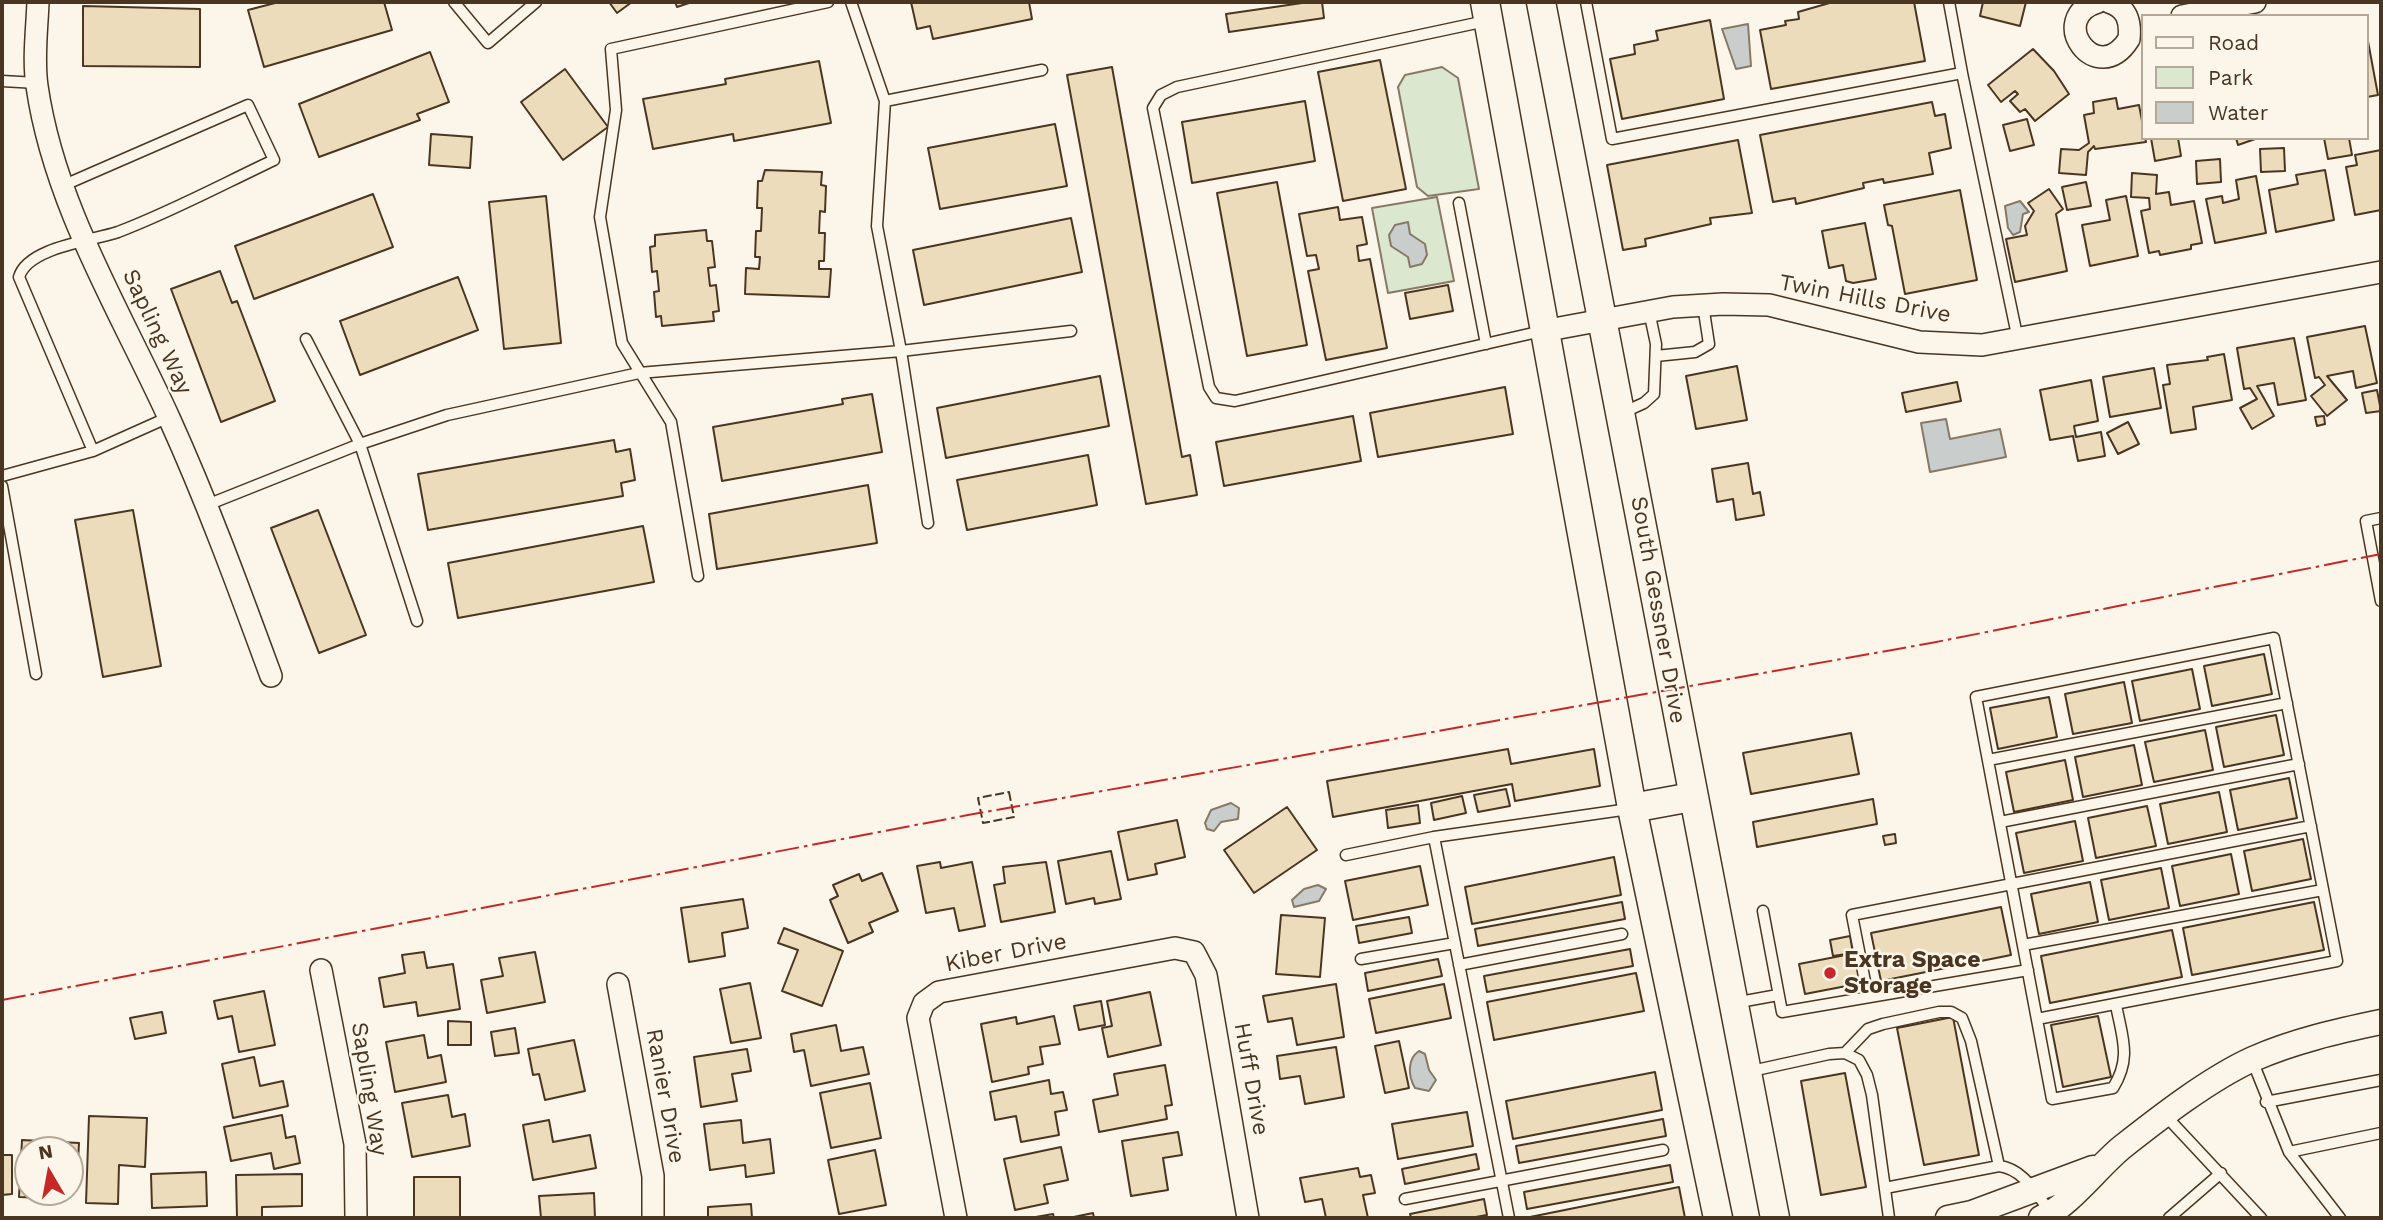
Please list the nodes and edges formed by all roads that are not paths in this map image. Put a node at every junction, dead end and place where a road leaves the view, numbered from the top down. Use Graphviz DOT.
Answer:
graph roads {
  1 [pos="38,2"];
  2 [pos="454,2"];
  3 [pos="536,2"];
  4 [pos="828,2"];
  5 [pos="851,2"];
  6 [pos="1541,2"];
  7 [pos="1586,2"];
  8 [pos="1949,2"];
  9 [pos="2098,2"];
  10 [pos="2109,2"];
  11 [pos="2255,2"];
  12 [pos="1487,11"];
  13 [pos="2192,14"];
  14 [pos="2137,24"];
  15 [pos="1042,70"];
  16 [pos="1962,73"];
  17 [pos="2,82"];
  18 [pos="37,83"];
  19 [pos="885,102"];
  20 [pos="62,186"];
  21 [pos="1459,203"];
  22 [pos="84,239"];
  23 [pos="2381,272"];
  24 [pos="1703,305"];
  25 [pos="1649,311"];
  26 [pos="1604,319"];
  27 [pos="1072,331"];
  28 [pos="1543,331"];
  29 [pos="306,339"];
  30 [pos="2018,340"];
  31 [pos="1486,344"];
  32 [pos="901,351"];
  33 [pos="1656,356"];
  34 [pos="639,373"];
  35 [pos="1622,413"];
  36 [pos="169,417"];
  37 [pos="360,444"];
  38 [pos="93,451"];
  39 [pos="2,476"];
  40 [pos="2,486"];
  41 [pos="207,505"];
  42 [pos="2381,518"];
  43 [pos="928,523"];
  44 [pos="698,576"];
  45 [pos="2381,601"];
  46 [pos="418,621"];
  47 [pos="36,674"];
  48 [pos="271,676"];
  49 [pos="2287,703"];
  50 [pos="1988,760"];
  51 [pos="2299,764"];
  52 [pos="1692,797"];
  53 [pos="1632,808"];
  54 [pos="2000,822"];
  55 [pos="2311,826"];
  56 [pos="1434,837"];
  57 [pos="1346,855"];
  58 [pos="2011,884"];
  59 [pos="2323,890"];
  60 [pos="1763,911"];
  61 [pos="1622,934"];
  62 [pos="1455,943"];
  63 [pos="2023,945"];
  64 [pos="1194,952"];
  65 [pos="1361,959"];
  66 [pos="1459,965"];
  67 [pos="321,970"];
  68 [pos="2028,970"];
  69 [pos="618,984"];
  70 [pos="1779,995"];
  71 [pos="1868,997"];
  72 [pos="1734,1003"];
  73 [pos="2116,1005"];
  74 [pos="2037,1019"];
  75 [pos="2381,1022"];
  76 [pos="1845,1053"];
  77 [pos="2251,1060"];
  78 [pos="1747,1072"];
  79 [pos="2381,1080"];
  80 [pos="2266,1102"];
  81 [pos="2164,1114"];
  82 [pos="2381,1133"];
  83 [pos="1662,1150"];
  84 [pos="2289,1152"];
  85 [pos="2100,1165"];
  86 [pos="1999,1166"];
  87 [pos="2221,1173"];
  88 [pos="1501,1181"];
  89 [pos="1885,1188"];
  90 [pos="2034,1190"];
  91 [pos="1405,1199"];
  92 [pos="2049,1217"];
  93 [pos="356,1218"];
  94 [pos="653,1218"];
  95 [pos="956,1218"];
  96 [pos="1248,1218"];
  97 [pos="1509,1218"];
  98 [pos="1718,1218"];
  99 [pos="1775,1218"];
  100 [pos="1889,1218"];
  101 [pos="1948,1218"];
  102 [pos="2169,1218"];
  103 [pos="2261,1218"];
  104 [pos="2340,1218"];
  1 -- 18 [label="street, Sapling Way"];
  2 -- 3 [label="lane"];
  4 -- 34 [label="lane"];
  5 -- 19 [label="lane"];
  6 -- 26 [label="main road, South Gessner Drive"];
  7 -- 16 [label="lane"];
  8 -- 16 [label="lane"];
  9 -- 14 [label="street"];
  10 -- 14 [label="street"];
  11 -- 13 [label="street"];
  12 -- 28 [label="main road"];
  12 -- 31 [label="lane"];
  15 -- 19 [label="lane"];
  16 -- 30 [label="lane"];
  17 -- 18 [label="lane"];
  18 -- 20 [label="street, Sapling Way"];
  19 -- 32 [label="lane"];
  20 -- 22 [label="street, Sapling Way"];
  20 -- 22 [label="lane"];
  21 -- 31 [label="lane"];
  22 -- 36 [label="street, Sapling Way"];
  22 -- 38 [label="lane"];
  23 -- 30 [label="street, Twin Hills Drive"];
  24 -- 25 [label="street, Twin Hills Drive"];
  24 -- 30 [label="street, Twin Hills Drive"];
  24 -- 33 [label="lane"];
  25 -- 26 [label="street, Twin Hills Drive"];
  25 -- 33 [label="lane"];
  26 -- 28 [label="street, Twin Hills Drive"];
  26 -- 35 [label="main road, South Gessner Drive"];
  27 -- 32 [label="lane"];
  28 -- 31 [label="lane"];
  28 -- 53 [label="main road"];
  29 -- 37 [label="lane"];
  32 -- 34 [label="lane"];
  32 -- 43 [label="lane"];
  33 -- 35 [label="lane"];
  34 -- 37 [label="lane"];
  34 -- 44 [label="lane"];
  35 -- 52 [label="main road, South Gessner Drive"];
  36 -- 38 [label="lane"];
  36 -- 41 [label="street, Sapling Way"];
  37 -- 41 [label="lane"];
  37 -- 46 [label="lane"];
  38 -- 39 [label="lane"];
  40 -- 47 [label="lane"];
  41 -- 48 [label="street, Sapling Way"];
  42 -- 45 [label="lane"];
  49 -- 50 [label="lane"];
  49 -- 50 [label="lane"];
  49 -- 51 [label="lane"];
  50 -- 54 [label="lane"];
  51 -- 54 [label="lane"];
  51 -- 55 [label="lane"];
  52 -- 53 [label="main road"];
  52 -- 72 [label="main road, South Gessner Drive"];
  53 -- 56 [label="lane"];
  53 -- 98 [label="main road"];
  54 -- 58 [label="lane"];
  55 -- 58 [label="lane"];
  55 -- 59 [label="lane"];
  56 -- 57 [label="lane"];
  56 -- 62 [label="lane"];
  58 -- 63 [label="lane"];
  58 -- 71 [label="lane"];
  59 -- 63 [label="lane"];
  59 -- 73 [label="lane"];
  60 -- 70 [label="lane"];
  61 -- 66 [label="lane"];
  62 -- 65 [label="lane"];
  62 -- 66 [label="lane"];
  63 -- 68 [label="lane"];
  64 -- 95 [label="street, Kiber Drive"];
  64 -- 96 [label="street, Huff Drive"];
  66 -- 88 [label="lane"];
  67 -- 93 [label="street, Sapling Way"];
  68 -- 71 [label="lane"];
  68 -- 74 [label="lane"];
  69 -- 94 [label="street, Ranier Drive"];
  70 -- 71 [label="lane"];
  70 -- 72 [label="lane"];
  72 -- 78 [label="main road, South Gessner Drive"];
  73 -- 74 [label="lane"];
  73 -- 74 [label="lane"];
  75 -- 77 [label="street"];
  76 -- 78 [label="lane"];
  76 -- 86 [label="lane"];
  76 -- 89 [label="lane"];
  77 -- 80 [label="lane"];
  77 -- 81 [label="street"];
  78 -- 99 [label="main road, South Gessner Drive"];
  79 -- 80 [label="lane"];
  80 -- 84 [label="lane"];
  81 -- 85 [label="street"];
  81 -- 87 [label="lane"];
  82 -- 84 [label="lane"];
  83 -- 88 [label="lane"];
  84 -- 104 [label="lane"];
  85 -- 90 [label="street"];
  85 -- 92 [label="street"];
  86 -- 89 [label="lane"];
  86 -- 90 [label="lane"];
  87 -- 102 [label="lane"];
  87 -- 103 [label="lane"];
  88 -- 91 [label="lane"];
  88 -- 97 [label="lane"];
  89 -- 100 [label="lane"];
  90 -- 92 [label="lane"];
  90 -- 101 [label="street"];
}
